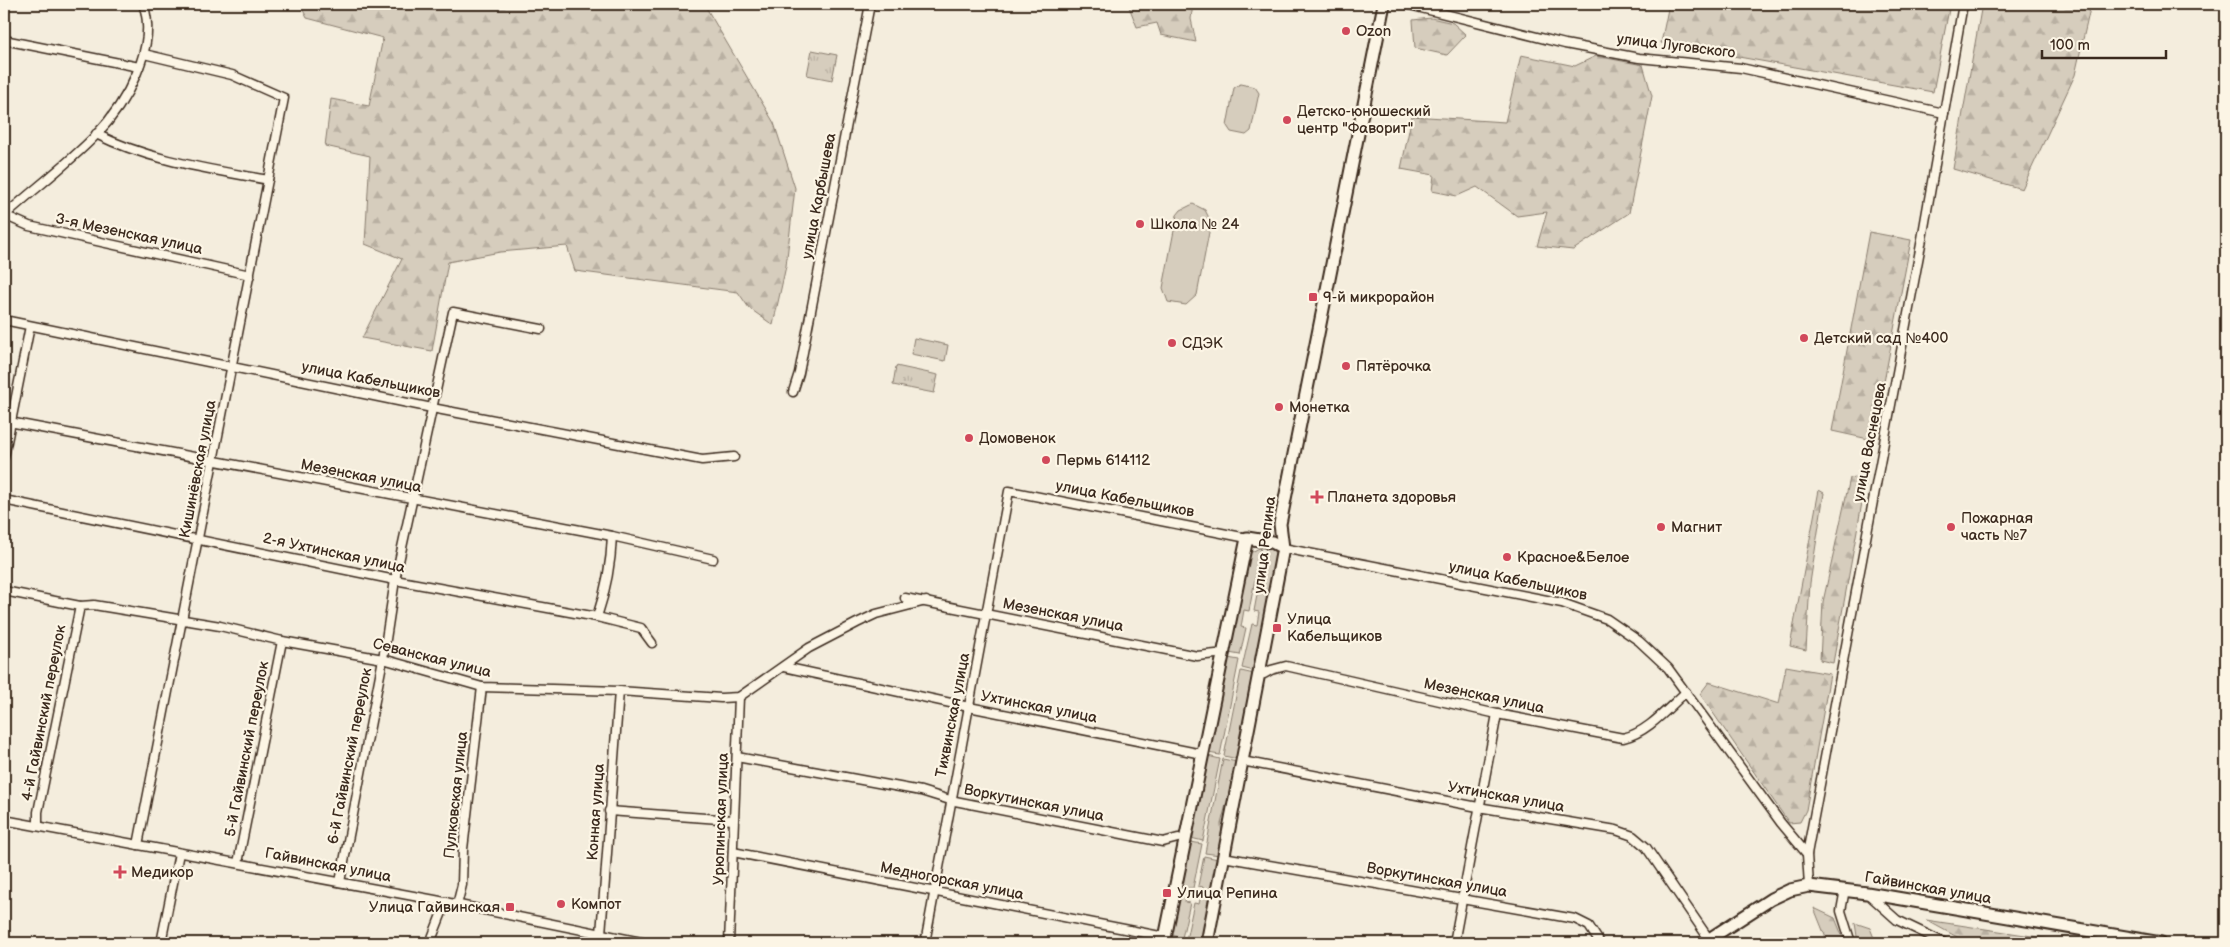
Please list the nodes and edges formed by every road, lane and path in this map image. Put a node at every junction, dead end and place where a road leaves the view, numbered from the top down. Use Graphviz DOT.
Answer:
graph roads {
  1 [pos="143,4"];
  2 [pos="870,4"];
  3 [pos="1384,4"];
  4 [pos="1405,4"];
  5 [pos="1963,4"];
  6 [pos="4,40"];
  7 [pos="144,54"];
  8 [pos="139,67"];
  9 [pos="1944,113"];
  10 [pos="96,134"];
  11 [pos="268,180"];
  12 [pos="4,215"];
  13 [pos="250,275"];
  14 [pos="4,320"];
  15 [pos="30,326"];
  16 [pos="541,329"];
  17 [pos="232,365"];
  18 [pos="793,392"];
  19 [pos="432,408"];
  20 [pos="7,421"];
  21 [pos="4,457"];
  22 [pos="734,457"];
  23 [pos="214,462"];
  24 [pos="1009,491"];
  25 [pos="413,499"];
  26 [pos="4,500"];
  27 [pos="1280,524"];
  28 [pos="612,536"];
  29 [pos="1247,538"];
  30 [pos="198,539"];
  31 [pos="1264,541"];
  32 [pos="1283,548"];
  33 [pos="713,559"];
  34 [pos="395,580"];
  35 [pos="4,591"];
  36 [pos="905,598"];
  37 [pos="926,601"];
  38 [pos="80,606"];
  39 [pos="987,614"];
  40 [pos="597,617"];
  41 [pos="183,619"];
  42 [pos="282,641"];
  43 [pos="652,643"];
  44 [pos="1216,654"];
  45 [pos="383,659"];
  46 [pos="784,667"];
  47 [pos="1264,674"];
  48 [pos="482,687"];
  49 [pos="619,691"];
  50 [pos="1686,692"];
  51 [pos="740,697"];
  52 [pos="969,707"];
  53 [pos="1497,714"];
  54 [pos="1202,754"];
  55 [pos="737,757"];
  56 [pos="1242,761"];
  57 [pos="950,800"];
  58 [pos="1478,807"];
  59 [pos="609,811"];
  60 [pos="4,820"];
  61 [pos="733,820"];
  62 [pos="38,826"];
  63 [pos="1178,838"];
  64 [pos="138,845"];
  65 [pos="733,852"];
  66 [pos="179,853"];
  67 [pos="1807,854"];
  68 [pos="1229,858"];
  69 [pos="238,863"];
  70 [pos="340,882"];
  71 [pos="1809,886"];
  72 [pos="1845,889"];
  73 [pos="934,892"];
  74 [pos="1867,893"];
  75 [pos="1462,898"];
  76 [pos="446,902"];
  77 [pos="457,905"];
  78 [pos="601,934"];
  79 [pos="1164,940"];
  80 [pos="1708,942"];
  81 [pos="160,943"];
  82 [pos="430,943"];
  83 [pos="646,943"];
  84 [pos="729,943"];
  85 [pos="925,943"];
  86 [pos="1207,943"];
  87 [pos="1454,943"];
  88 [pos="1600,943"];
  89 [pos="1851,943"];
  90 [pos="1945,943"];
  91 [pos="2161,943"];
  1 -- 7 [label="street"];
  2 -- 18 [label="street, улица Карбышева"];
  3 -- 27 [label="street, улица Репина"];
  4 -- 9 [label="street, улица Луговского"];
  5 -- 9 [label="street, улица Васнецова"];
  6 -- 8 [label="street"];
  7 -- 8 [label="street"];
  7 -- 11 [label="street, Кишинёвская улица"];
  8 -- 10 [label="street"];
  9 -- 67 [label="street, улица Васнецова"];
  10 -- 11 [label="street"];
  10 -- 12 [label="street"];
  11 -- 13 [label="street, Кишинёвская улица"];
  12 -- 13 [label="street, 3-я Мезенская улица"];
  13 -- 17 [label="street, Кишинёвская улица"];
  14 -- 15 [label="street, улица Кабельщиков"];
  15 -- 17 [label="street, улица Кабельщиков"];
  15 -- 20 [label="street"];
  16 -- 19 [label="street, 6-й Гайвинский переулок"];
  17 -- 19 [label="street, улица Кабельщиков"];
  17 -- 23 [label="street, Кишинёвская улица"];
  19 -- 22 [label="street, улица Кабельщиков"];
  19 -- 25 [label="street, 6-й Гайвинский переулок"];
  20 -- 21 [label="street"];
  20 -- 23 [label="street, Мезенская улица"];
  23 -- 25 [label="street, Мезенская улица"];
  23 -- 30 [label="street, Кишинёвская улица"];
  24 -- 29 [label="street, улица Кабельщиков"];
  24 -- 39 [label="street, Тихвинская улица"];
  25 -- 28 [label="street, Мезенская улица"];
  25 -- 34 [label="street, 6-й Гайвинский переулок"];
  26 -- 30 [label="street, 2-я Ухтинская улица"];
  27 -- 31 [label="street"];
  27 -- 32 [label="street, улица Репина"];
  28 -- 33 [label="street, Мезенская улица"];
  28 -- 40 [label="street"];
  29 -- 31 [label="street, улица Кабельщиков"];
  29 -- 54 [label="street, улица Репина"];
  30 -- 34 [label="street, 2-я Ухтинская улица"];
  30 -- 41 [label="street, Кишинёвская улица"];
  31 -- 32 [label="street, улица Кабельщиков"];
  32 -- 50 [label="street, улица Кабельщиков"];
  32 -- 56 [label="street, улица Репина"];
  34 -- 40 [label="street, 2-я Ухтинская улица"];
  34 -- 45 [label="street, 6-й Гайвинский переулок"];
  35 -- 38 [label="street, Севанская улица"];
  36 -- 37 [label="street, Мезенская улица"];
  37 -- 39 [label="street, Мезенская улица"];
  37 -- 46 [label="street"];
  38 -- 41 [label="street, Севанская улица"];
  38 -- 62 [label="street, 4-й Гайвинский переулок"];
  39 -- 44 [label="street, Мезенская улица"];
  39 -- 52 [label="street, Тихвинская улица"];
  40 -- 43 [label="street, 2-я Ухтинская улица"];
  41 -- 42 [label="street, Севанская улица"];
  41 -- 64 [label="street, Кишинёвская улица"];
  42 -- 45 [label="street, Севанская улица"];
  42 -- 69 [label="street, 5-й Гайвинский переулок"];
  45 -- 48 [label="street, Севанская улица"];
  45 -- 70 [label="street, 6-й Гайвинский переулок"];
  46 -- 51 [label="street"];
  46 -- 52 [label="street, Ухтинская улица"];
  47 -- 53 [label="street, Мезенская улица"];
  48 -- 49 [label="street, Севанская улица"];
  48 -- 77 [label="street, Пулковская улица"];
  49 -- 51 [label="street, Севанская улица"];
  49 -- 59 [label="street, Конная улица"];
  50 -- 53 [label="street, Мезенская улица"];
  50 -- 67 [label="street, улица Кабельщиков"];
  51 -- 55 [label="street, Урюпинская улица"];
  52 -- 54 [label="street, Ухтинская улица"];
  52 -- 57 [label="street, Тихвинская улица"];
  53 -- 58 [label="street"];
  54 -- 79 [label="street, улица Репина"];
  55 -- 57 [label="street, Воркутинская улица"];
  55 -- 61 [label="street, Урюпинская улица"];
  56 -- 58 [label="street, Ухтинская улица"];
  56 -- 86 [label="street, улица Репина"];
  57 -- 63 [label="street, Воркутинская улица"];
  57 -- 73 [label="street, Тихвинская улица"];
  58 -- 75 [label="street"];
  58 -- 80 [label="street, Ухтинская улица"];
  59 -- 61 [label="street"];
  59 -- 78 [label="street, Конная улица"];
  60 -- 62 [label="street, Гайвинская улица"];
  61 -- 65 [label="street, Урюпинская улица"];
  62 -- 64 [label="street, Гайвинская улица"];
  64 -- 66 [label="street, Гайвинская улица"];
  65 -- 73 [label="street, Медногорская улица"];
  65 -- 84 [label="street, Урюпинская улица"];
  66 -- 69 [label="street, Гайвинская улица"];
  66 -- 81 [label="street"];
  67 -- 71 [label="street, улица Васнецова"];
  68 -- 75 [label="street, Воркутинская улица"];
  69 -- 70 [label="street, Гайвинская улица"];
  70 -- 76 [label="street, Гайвинская улица"];
  71 -- 72 [label="street, Гайвинская улица"];
  71 -- 80 [label="street, Гайвинская улица"];
  72 -- 74 [label="street, Гайвинская улица"];
  72 -- 89 [label="street"];
  73 -- 79 [label="street, Медногорская улица"];
  73 -- 85 [label="street, Тихвинская улица"];
  74 -- 90 [label="street"];
  74 -- 91 [label="street, Гайвинская улица"];
  75 -- 87 [label="street"];
  75 -- 88 [label="street, Воркутинская улица"];
  76 -- 77 [label="street, Гайвинская улица"];
  76 -- 82 [label="street"];
  77 -- 78 [label="street, Гайвинская улица"];
  78 -- 83 [label="street, Гайвинская улица"];
}
